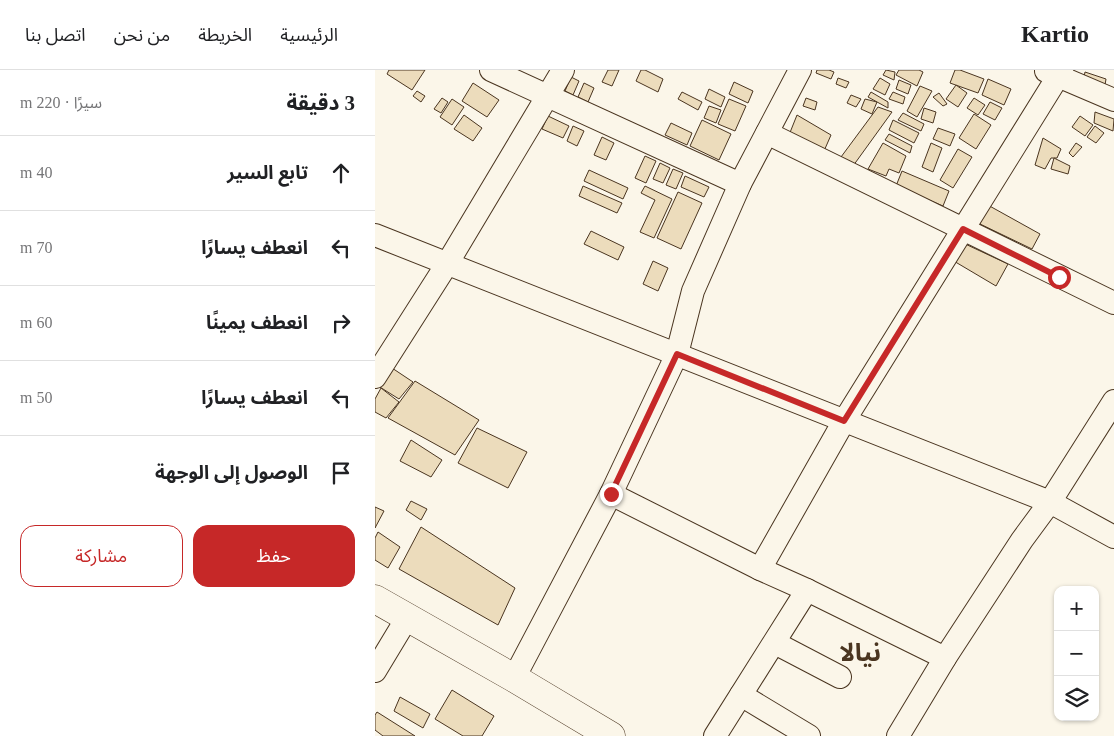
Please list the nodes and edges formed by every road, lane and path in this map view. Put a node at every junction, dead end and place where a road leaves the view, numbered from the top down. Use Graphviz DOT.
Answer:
graph roads {
  1 [pos="491,70"];
  2 [pos="563,70"];
  3 [pos="800,70"];
  4 [pos="1055,72"];
  5 [pos="547,95"];
  6 [pos="1114,100"];
  7 [pos="767,133"];
  8 [pos="740,184"];
  9 [pos="963,229"];
  10 [pos="375,235"];
  11 [pos="447,264"];
  12 [pos="1114,303"];
  13 [pos="677,354"];
  14 [pos="375,377"];
  15 [pos="1114,401"];
  16 [pos="844,421"];
  17 [pos="611,494"];
  18 [pos="1050,502"];
  19 [pos="1114,537"];
  20 [pos="760,569"];
  21 [pos="807,590"];
  22 [pos="375,599"];
  23 [pos="407,618"];
  24 [pos="775,643"];
  25 [pos="945,658"];
  26 [pos="375,671"];
  27 [pos="840,677"];
  28 [pos="514,678"];
  29 [pos="741,695"];
  30 [pos="601,733"];
  31 [pos="715,736"];
  32 [pos="809,736"];
  33 [pos="898,736"];
  1 -- 5 [label="street"];
  2 -- 5 [label="street"];
  3 -- 7 [label="street"];
  4 -- 6 [label="street"];
  4 -- 9 [label="street"];
  5 -- 8 [label="street"];
  5 -- 11 [label="street"];
  7 -- 8 [label="street"];
  7 -- 9 [label="street"];
  8 -- 13 [label="street"];
  9 -- 12 [label="street"];
  9 -- 16 [label="street"];
  10 -- 11 [label="street"];
  11 -- 13 [label="street"];
  11 -- 14 [label="street"];
  13 -- 16 [label="street"];
  13 -- 17 [label="street"];
  15 -- 18 [label="street"];
  16 -- 18 [label="street"];
  16 -- 20 [label="street"];
  17 -- 20 [label="street"];
  17 -- 28 [label="street"];
  18 -- 19 [label="street"];
  18 -- 25 [label="street"];
  20 -- 21 [label="street"];
  21 -- 24 [label="street"];
  21 -- 25 [label="street"];
  22 -- 23 [label="main road"];
  23 -- 26 [label="street"];
  23 -- 28 [label="main road"];
  24 -- 27 [label="street"];
  24 -- 29 [label="street"];
  25 -- 33 [label="street"];
  28 -- 30 [label="main road"];
  29 -- 31 [label="street"];
  29 -- 32 [label="street"];
}
